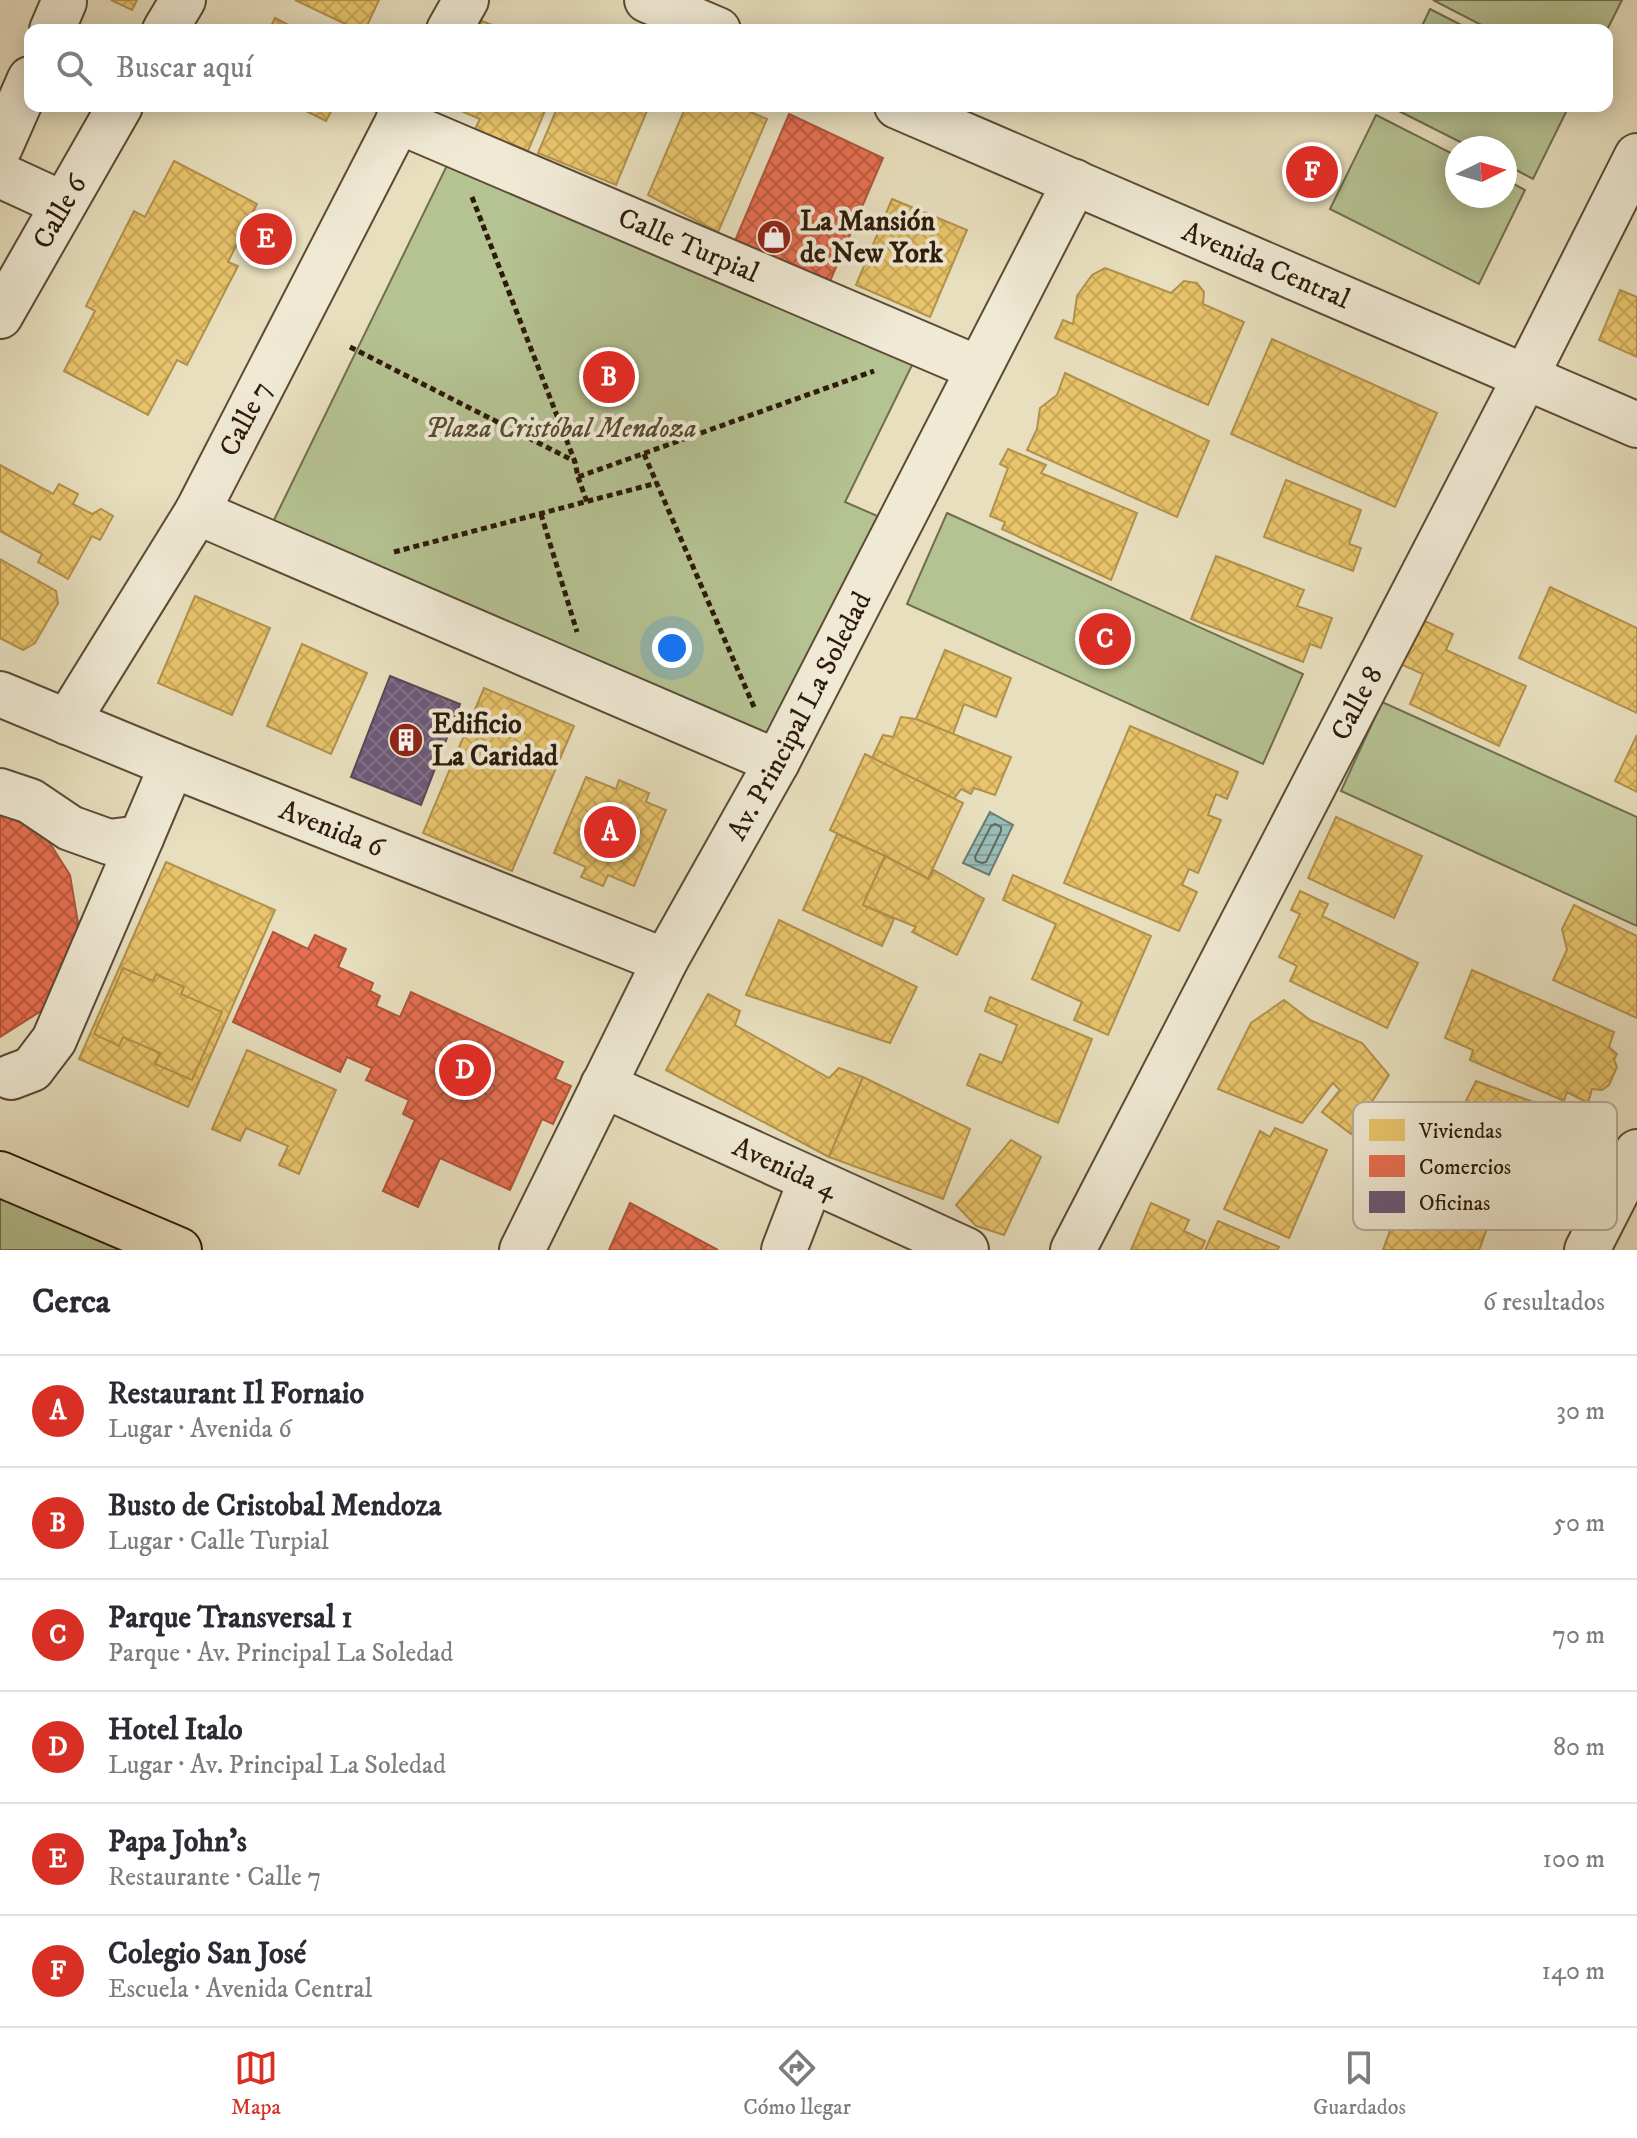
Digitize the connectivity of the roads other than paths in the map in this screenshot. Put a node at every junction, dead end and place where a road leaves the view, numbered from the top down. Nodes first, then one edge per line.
1 (183, 0) edge
2 (466, 0) edge
3 (647, 0) edge
4 (169, 24) edge
5 (452, 24) edge
6 (704, 24) edge
7 (24, 93) edge
8 (117, 112) edge
9 (911, 112) edge
10 (402, 114) edge
11 (0, 147) edge
12 (1637, 156) edge
13 (0, 175) edge
14 (1075, 182) junction
15 (63, 204) junction
16 (0, 316) edge
17 (977, 368) junction
18 (1525, 378) junction
19 (1637, 425) edge
20 (197, 512) junction
21 (0, 694) edge
22 (67, 722) junction
23 (777, 762) junction
24 (172, 765) junction
25 (0, 791) edge
26 (141, 838) junction
27 (665, 961) junction
28 (603, 1085) junction
29 (4, 1087) edge
30 (1637, 1152) edge
31 (0, 1174) edge
32 (811, 1180) junction
33 (1617, 1191) edge
34 (1597, 1230) edge
35 (179, 1250) edge
36 (522, 1250) edge
37 (784, 1250) edge
38 (966, 1250) edge
39 (1073, 1250) edge
40 (1587, 1250) edge

1 - 4 street
2 - 5 street
3 - 6 street
7 - 11 street
8 - 15 street, Calle 6
9 - 14 street, Avenida Central
10 - 17 street, Calle Turpial
10 - 20 street, Calle 7
12 - 18 street, Calle 8
13 - 15 street
14 - 17 street, Av. Principal La Soledad
14 - 18 street, Avenida Central
15 - 16 street, Calle 6
17 - 23 street, Av. Principal La Soledad
18 - 19 street, Avenida Central
18 - 39 street, Calle 8
20 - 22 street, Calle 7
20 - 23 street
21 - 22 street, Avenida 6
22 - 24 street, Avenida 6
23 - 27 street, Av. Principal La Soledad
24 - 26 street
24 - 27 street, Avenida 6
25 - 26 street
26 - 29 street
27 - 28 street, Av. Principal La Soledad
28 - 32 street, Avenida 4
28 - 36 street, Av. Principal La Soledad
30 - 33 street
31 - 35 main road
32 - 37 street
32 - 38 street, Avenida 4
34 - 40 street

